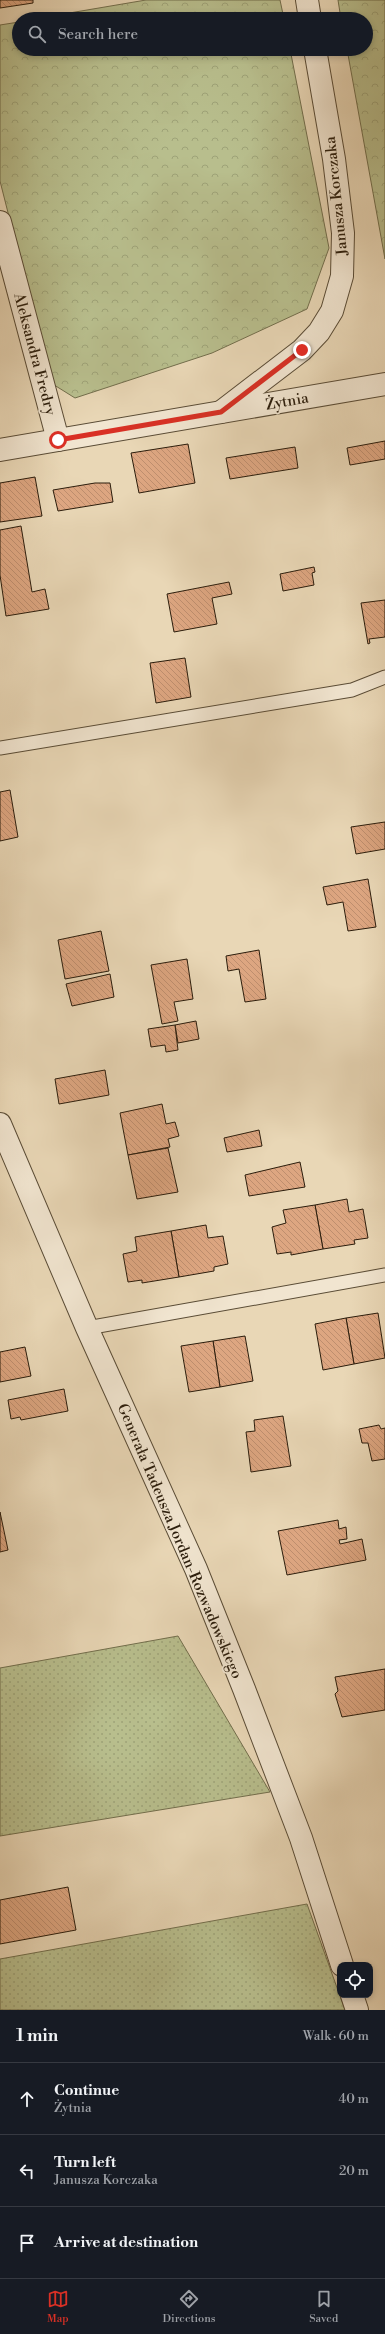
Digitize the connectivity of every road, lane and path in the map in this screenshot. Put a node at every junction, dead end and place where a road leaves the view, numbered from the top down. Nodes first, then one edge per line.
1 (307, 0) edge
2 (309, 12) edge
3 (317, 56) edge
4 (0, 222) edge
5 (385, 384) edge
6 (221, 412) junction
7 (58, 440) junction
8 (0, 450) edge
9 (385, 677) edge
10 (0, 748) edge
11 (0, 1124) edge
12 (385, 1275) edge
13 (87, 1328) junction
14 (341, 1962) edge
15 (353, 1998) edge
16 (357, 2010) edge

1 - 2 street
3 - 6 street, Janusza Korczaka
4 - 7 street, Aleksandra Fredry
5 - 6 street, Żytnia
6 - 7 street, Żytnia
7 - 8 street, Żytnia
9 - 10 lane
11 - 13 street, Generała Tadeusza Jordan-Rozwadowskiego
12 - 13 lane
13 - 14 street, Generała Tadeusza Jordan-Rozwadowskiego
15 - 16 street

